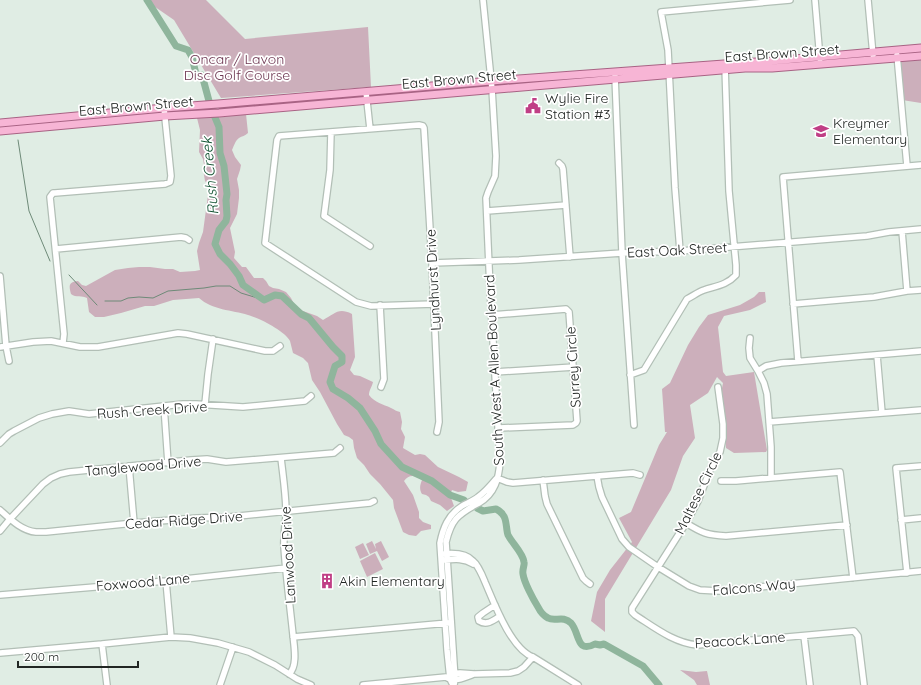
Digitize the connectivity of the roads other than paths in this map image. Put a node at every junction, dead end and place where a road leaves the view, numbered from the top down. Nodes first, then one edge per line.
1 (483, 0) edge
2 (790, 0) edge
3 (815, 0) edge
4 (868, 0) edge
5 (921, 48) edge
6 (897, 54) junction
7 (873, 56) junction
8 (921, 56) edge
9 (820, 61) junction
10 (725, 66) junction
11 (668, 71) junction
12 (615, 75) junction
13 (491, 81) junction
14 (492, 89) junction
15 (366, 92) junction
16 (367, 100) junction
17 (164, 108) junction
18 (104, 113) junction
19 (165, 116) junction
20 (105, 121) junction
21 (0, 123) edge
22 (370, 129) junction
23 (0, 131) edge
24 (331, 132) junction
25 (559, 163) dead end
26 (921, 165) edge
27 (907, 166) junction
28 (566, 205) junction
29 (487, 211) junction
30 (921, 229) edge
31 (902, 231) junction
32 (190, 240) dead end
33 (788, 243) junction
34 (370, 246) dead end
35 (734, 247) junction
36 (56, 249) junction
37 (680, 251) junction
38 (622, 253) junction
39 (570, 257) junction
40 (489, 262) junction
41 (432, 263) junction
42 (0, 276) edge
43 (921, 290) edge
44 (906, 292) junction
45 (434, 304) junction
46 (793, 304) junction
47 (380, 305) junction
48 (492, 315) junction
49 (750, 338) dead end
50 (213, 339) junction
51 (62, 344) junction
52 (3, 346) edge
53 (280, 346) dead end
54 (921, 351) edge
55 (877, 355) junction
56 (9, 361) dead end
57 (798, 362) junction
58 (574, 366) junction
59 (758, 370) junction
60 (495, 372) junction
61 (630, 375) junction
62 (381, 387) dead end
63 (718, 387) dead end
64 (311, 396) dead end
65 (205, 404) junction
66 (164, 406) junction
67 (921, 410) edge
68 (882, 413) junction
69 (769, 422) junction
70 (634, 425) dead end
71 (499, 428) junction
72 (437, 432) dead end
73 (0, 443) edge
74 (340, 448) dead end
75 (281, 458) junction
76 (168, 463) junction
77 (128, 466) junction
78 (921, 466) edge
79 (640, 475) dead end
80 (598, 476) junction
81 (497, 478) junction
82 (771, 478) junction
83 (543, 480) junction
84 (721, 481) dead end
85 (374, 501) dead end
86 (0, 510) edge
87 (286, 511) junction
88 (921, 518) edge
89 (10, 519) junction
90 (902, 520) junction
91 (134, 523) junction
92 (686, 523) junction
93 (847, 525) junction
94 (0, 531) edge
95 (444, 557) junction
96 (658, 567) junction
97 (286, 568) junction
98 (921, 571) edge
99 (907, 573) junction
100 (853, 578) junction
101 (166, 581) junction
102 (590, 584) dead end
103 (0, 595) edge
104 (495, 605) junction
105 (632, 612) joint
106 (500, 616) junction
107 (451, 622) junction
108 (445, 623) junction
109 (804, 636) junction
110 (171, 637) junction
111 (293, 637) junction
112 (102, 644) junction
113 (233, 647) junction
114 (0, 653) edge
115 (533, 657) junction
116 (289, 674) junction
117 (452, 679) edge
118 (107, 685) edge
119 (220, 685) edge
120 (310, 685) edge
121 (362, 685) edge
122 (578, 685) edge
123 (810, 685) edge
124 (864, 685) edge

1 - 13 street, South West A Allen Boulevard
2 - 11 street
3 - 9 street
4 - 7 street
5 - 6 main road, East Brown Street
6 - 7 main road, East Brown Street
6 - 8 main road, East Brown Street
6 - 27 street
7 - 9 main road, East Brown Street
9 - 10 main road, East Brown Street
10 - 11 main road, East Brown Street
10 - 35 street
11 - 12 main road, East Brown Street
11 - 37 street
12 - 13 main road, East Brown Street
12 - 14 main road, East Brown Street
12 - 38 street
13 - 14 street, South West A Allen Boulevard
13 - 15 main road, East Brown Street
14 - 16 main road, East Brown Street
14 - 29 street, South West A Allen Boulevard
15 - 16 street
15 - 17 main road, East Brown Street
16 - 19 main road, East Brown Street
16 - 22 street
17 - 18 main road, East Brown Street
17 - 19 street
18 - 20 main road
18 - 21 main road, East Brown Street
19 - 20 main road, East Brown Street
19 - 36 street
20 - 23 main road, East Brown Street
22 - 24 street
22 - 41 street, Lyndhurst Drive
24 - 34 street
24 - 47 street
25 - 28 street
26 - 27 street
27 - 33 street
28 - 29 street
28 - 39 street
29 - 40 street, South West A Allen Boulevard
30 - 31 street, East Oak Street
31 - 33 street, East Oak Street
31 - 44 street
32 - 36 street
33 - 35 street, East Oak Street
33 - 46 street
35 - 37 street, East Oak Street
35 - 61 street
36 - 51 street
37 - 38 street, East Oak Street
38 - 39 street, East Oak Street
38 - 61 street
39 - 40 street, East Oak Street
40 - 41 street, East Oak Street
40 - 48 street, South West A Allen Boulevard
41 - 45 street, Lyndhurst Drive
42 - 52 street
43 - 44 street
44 - 46 street
45 - 47 street
45 - 72 street, Lyndhurst Drive
46 - 57 street
47 - 62 street
48 - 58 street, Surrey Circle
48 - 60 street, South West A Allen Boulevard
49 - 59 street
50 - 51 street
50 - 53 street
50 - 65 street
51 - 52 street
52 - 56 street
54 - 55 street
55 - 57 street
55 - 68 street
57 - 59 street
58 - 60 street
58 - 71 street, Surrey Circle
59 - 69 street
60 - 71 street, South West A Allen Boulevard
61 - 70 street
63 - 92 street, Maltese Circle
64 - 65 street, Rush Creek Drive
65 - 66 street, Rush Creek Drive
66 - 73 street, Rush Creek Drive
66 - 76 street
67 - 68 street
68 - 69 street
69 - 82 street
71 - 81 street, South West A Allen Boulevard
74 - 75 street, Tanglewood Drive
75 - 76 street, Tanglewood Drive
75 - 87 street, Lanwood Drive
76 - 77 street, Tanglewood Drive
77 - 89 street, Tanglewood Drive
77 - 91 street
78 - 90 street
79 - 80 street
80 - 83 street
80 - 96 street, Falcons Way
81 - 83 street
81 - 95 street, South West A Allen Boulevard
82 - 84 street
82 - 93 street
83 - 102 street
85 - 87 street, Cedar Ridge Drive
86 - 89 street, Cedar Ridge Drive
87 - 91 street, Cedar Ridge Drive
87 - 97 street, Lanwood Drive
88 - 90 street
89 - 91 street, Cedar Ridge Drive
89 - 94 street, Tanglewood Drive
90 - 99 street
92 - 93 street
92 - 96 street, Maltese Circle
93 - 100 street
95 - 104 street
95 - 107 street, South West A Allen Boulevard
95 - 108 street
96 - 100 street, Falcons Way
96 - 105 street, Maltese Circle
97 - 101 street, Foxwood Lane
97 - 111 street, Lanwood Drive
98 - 99 street, Falcons Way
99 - 100 street, Falcons Way
101 - 103 street, Foxwood Lane
101 - 110 street
104 - 106 street
104 - 106 street
105 - 109 street, Peacock Lane
106 - 115 street
107 - 108 street
107 - 117 street, South West A Allen Boulevard
108 - 111 street
108 - 117 street
109 - 123 street
109 - 124 street, Peacock Lane
110 - 112 street
110 - 113 street
111 - 116 street, Lanwood Drive
112 - 114 street
112 - 118 street
113 - 116 street
113 - 119 street
115 - 117 street
115 - 122 street
116 - 120 street
117 - 121 street

